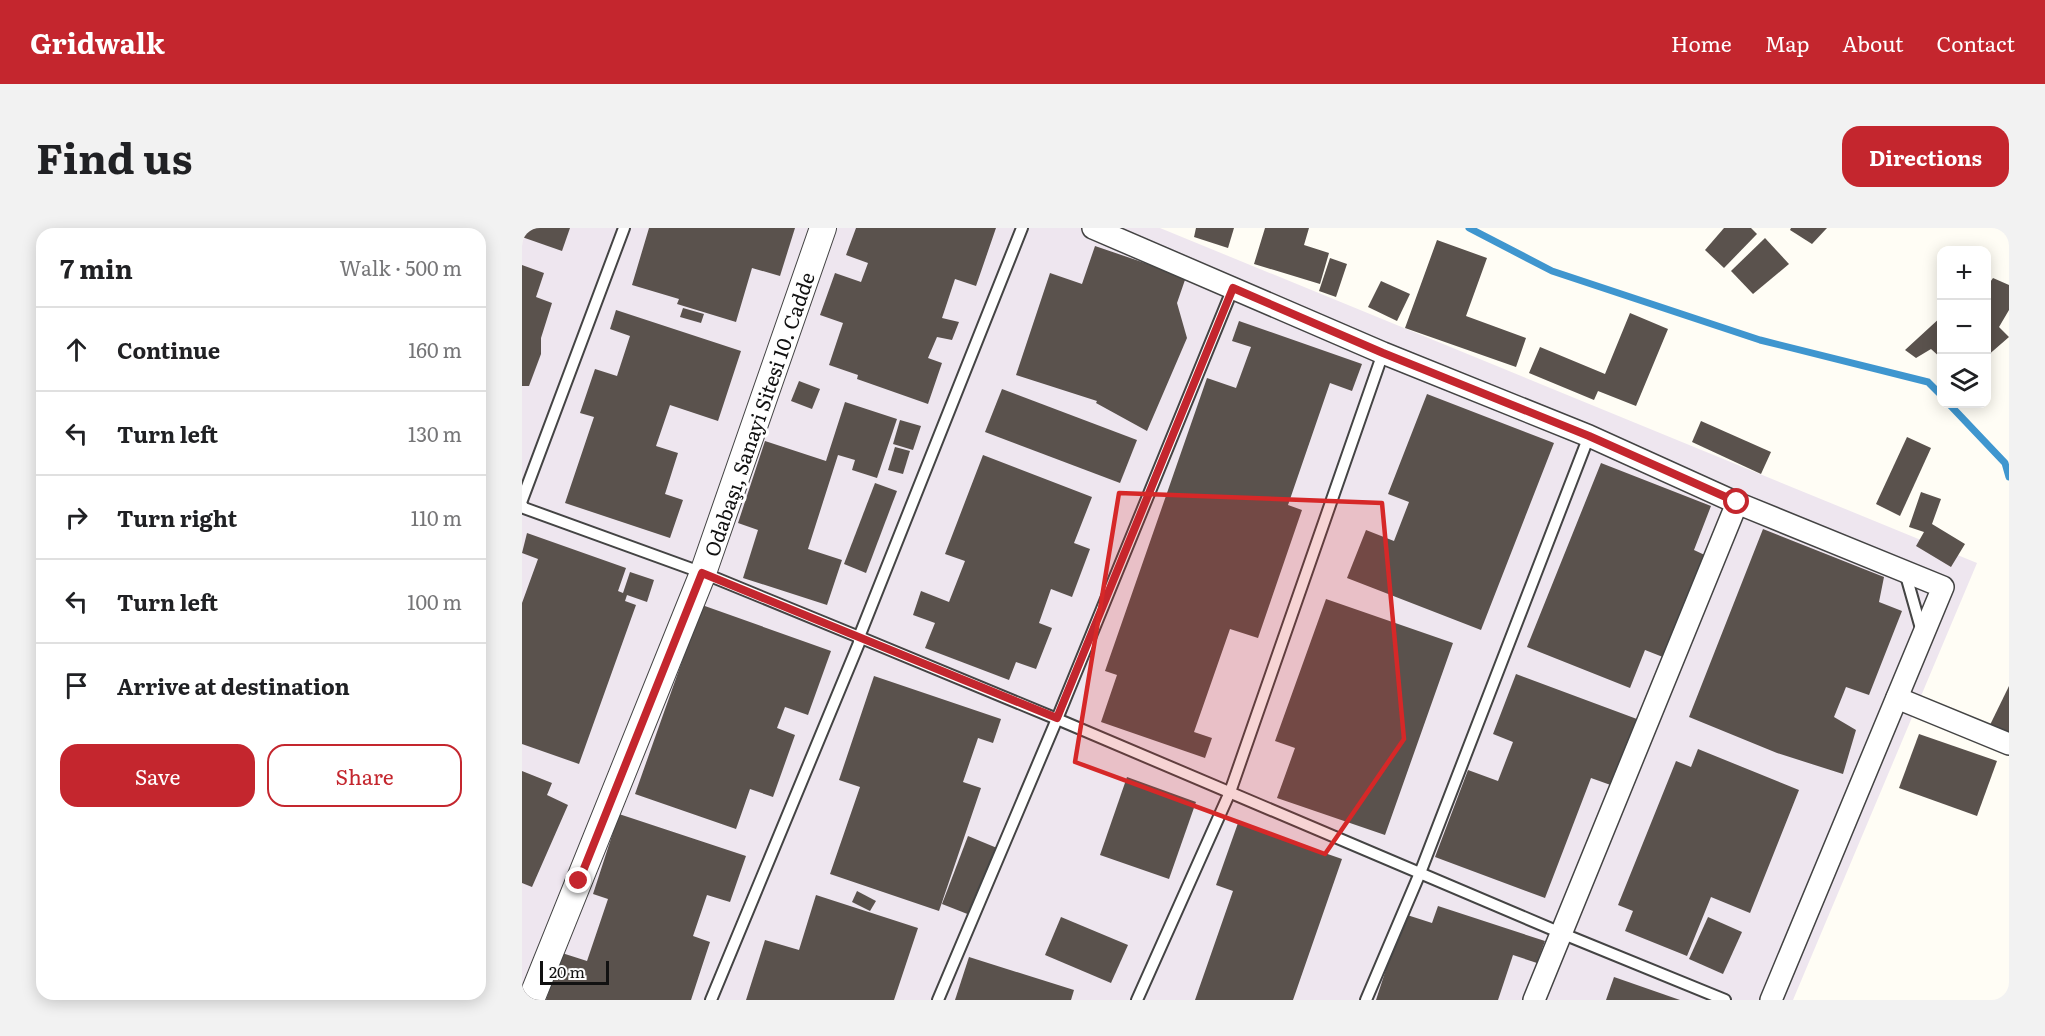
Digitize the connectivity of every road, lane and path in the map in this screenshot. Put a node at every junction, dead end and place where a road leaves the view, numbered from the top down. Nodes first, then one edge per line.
1 (624, 228) edge
2 (823, 228) edge
3 (1022, 228) edge
4 (1093, 228) edge
5 (1233, 288) junction
6 (1383, 353) junction
7 (1589, 436) junction
8 (522, 500) edge
9 (1737, 502) junction
10 (522, 505) edge
11 (1905, 572) junction
12 (702, 573) junction
13 (1923, 635) junction
14 (859, 637) junction
15 (1897, 698) junction
16 (1057, 718) junction
17 (2009, 744) edge
18 (1230, 792) junction
19 (1420, 873) junction
20 (1561, 933) junction
21 (531, 1000) edge
22 (711, 1000) edge
23 (938, 1000) edge
24 (1137, 1000) edge
25 (1366, 1000) edge
26 (1534, 1000) edge
27 (1725, 1000) edge
28 (1771, 1000) edge

1 - 8 lane
2 - 12 street, Odabaşı, Sanayi Sitesi 10. Cadde
3 - 14 lane
4 - 5 street
5 - 6 street
5 - 16 lane
6 - 7 street
6 - 18 lane
7 - 9 street
7 - 19 lane
9 - 11 street
9 - 20 street
10 - 12 lane
11 - 13 lane
11 - 13 street
12 - 14 lane
12 - 21 street, Odabaşı, Sanayi Sitesi 10. Cadde
13 - 15 street
14 - 16 lane
14 - 22 lane
15 - 17 street
15 - 28 street
16 - 18 lane
16 - 23 lane
18 - 19 lane
18 - 24 lane
19 - 20 lane
19 - 25 lane
20 - 26 street
20 - 27 lane

